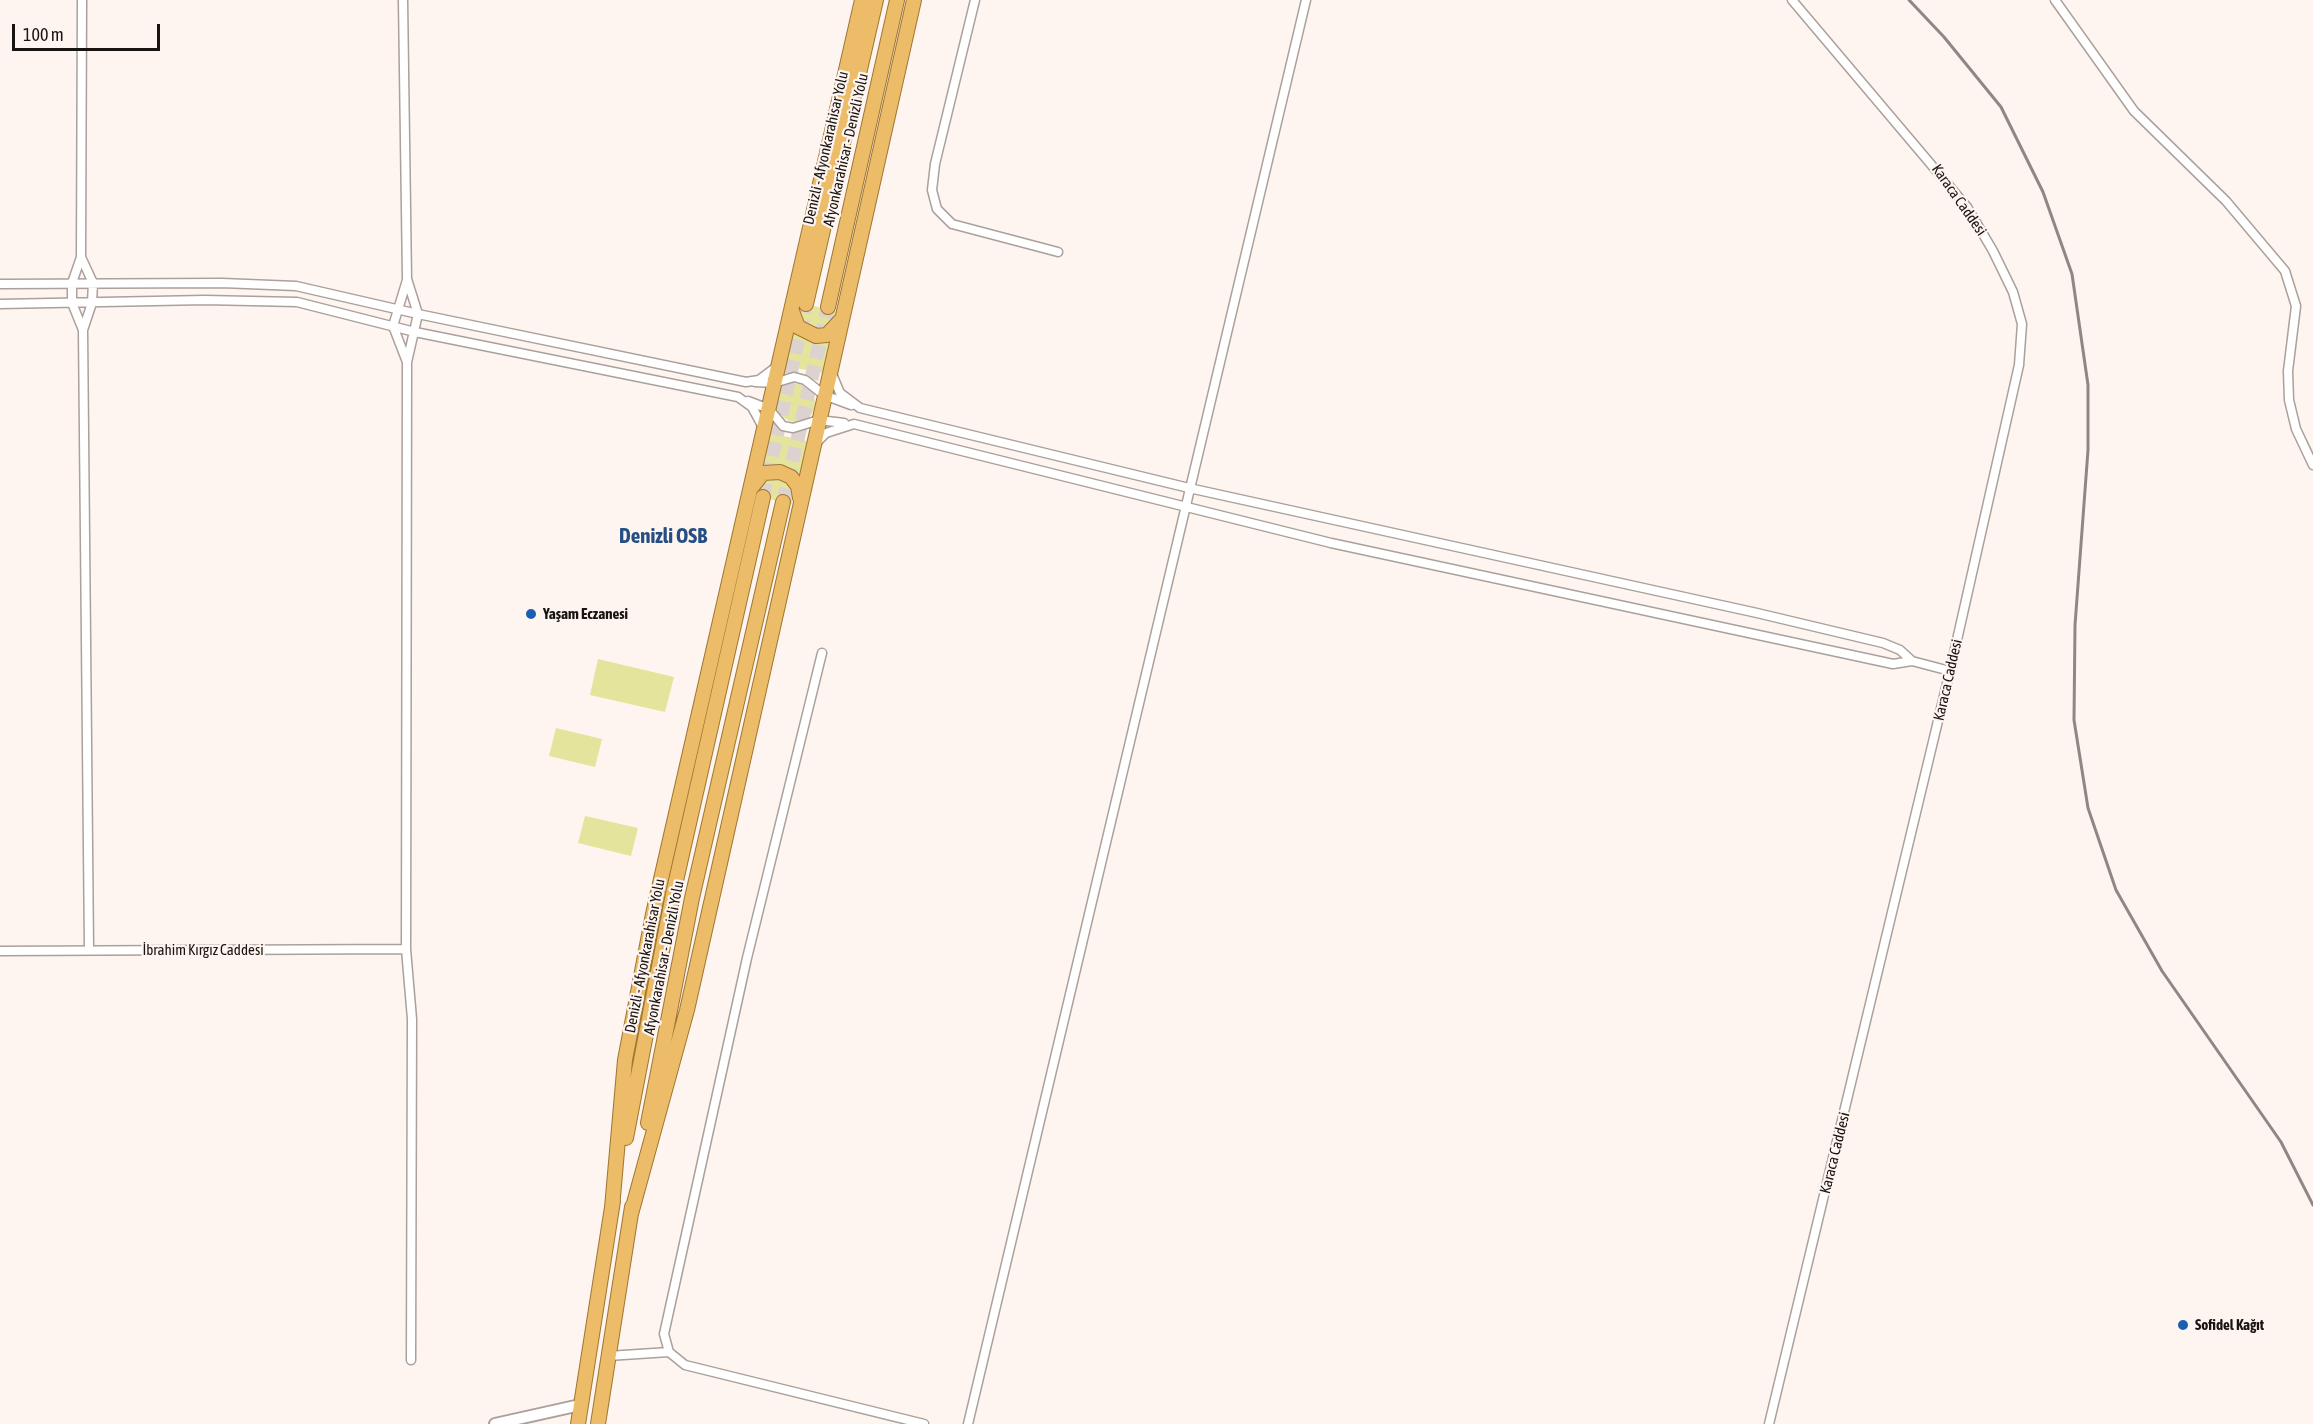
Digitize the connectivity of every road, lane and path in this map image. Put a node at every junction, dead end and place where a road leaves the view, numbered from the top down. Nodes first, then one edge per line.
1 (82, 0) edge
2 (403, 0) edge
3 (862, 0) edge
4 (876, 0) edge
5 (897, 0) edge
6 (914, 0) edge
7 (975, 0) edge
8 (1306, 0) edge
9 (1791, 0) edge
10 (2055, 0) edge
11 (1058, 252) dead end
12 (81, 257) junction
13 (407, 279) junction
14 (72, 283) junction
15 (93, 283) junction
16 (0, 284) edge
17 (72, 303) junction
18 (92, 303) junction
19 (0, 304) edge
20 (807, 304) tunnel mouth
21 (828, 307) tunnel mouth
22 (396, 309) junction
23 (792, 309) junction
24 (418, 314) junction
25 (842, 318) junction
26 (393, 326) junction
27 (83, 330) junction
28 (415, 332) junction
29 (407, 362) junction
30 (779, 365) junction
31 (830, 368) junction
32 (746, 382) junction
33 (774, 383) junction
34 (824, 395) junction
35 (738, 397) junction
36 (860, 408) junction
37 (769, 409) junction
38 (819, 420) junction
39 (854, 424) junction
40 (764, 429) junction
41 (813, 446) junction
42 (2313, 465) edge
43 (1190, 488) junction
44 (749, 491) junction
45 (763, 497) tunnel mouth
46 (801, 500) junction
47 (783, 502) tunnel mouth
48 (1184, 508) junction
49 (822, 653) dead end
50 (1912, 661) junction
51 (1950, 672) junction
52 (406, 949) junction
53 (89, 950) junction
54 (0, 951) edge
55 (612, 1208) junction
56 (631, 1214) junction
57 (669, 1352) junction
58 (608, 1356) junction
59 (411, 1360) dead end
60 (580, 1404) junction
61 (495, 1424) edge
62 (578, 1424) edge
63 (598, 1424) edge
64 (924, 1424) edge
65 (968, 1424) edge
66 (1769, 1424) edge

1 - 12 street
2 - 13 street
3 - 23 highway
4 - 20 highway, Denizli - Afyonkarahisar Yolu
5 - 21 highway, Afyonkarahisar - Denizli Yolu
6 - 25 highway
7 - 11 street
8 - 43 street
9 - 51 street, Karaca Caddesi
10 - 42 street
12 - 14 street
12 - 15 street
13 - 22 street
13 - 24 street
14 - 15 street
14 - 16 street
14 - 17 street
15 - 18 street
15 - 22 street
17 - 18 street
17 - 19 street
17 - 27 street
18 - 26 street
18 - 27 street
22 - 24 street
22 - 26 street
23 - 25 highway
23 - 30 highway
24 - 28 street
24 - 32 street
25 - 31 highway
26 - 28 street
26 - 29 street
27 - 53 street
28 - 29 street
28 - 35 street
29 - 52 street
30 - 32 street
30 - 33 highway
31 - 34 highway
31 - 36 street
32 - 33 street
33 - 34 street
33 - 37 highway
34 - 36 street
34 - 38 highway
35 - 37 street
35 - 40 street
36 - 43 street
37 - 38 street
37 - 40 highway
38 - 39 street
38 - 41 highway
39 - 41 street
39 - 48 street
40 - 44 highway
41 - 46 highway
43 - 48 street
43 - 50 street
44 - 46 highway
44 - 55 highway
45 - 55 highway, Denizli - Afyonkarahisar Yolu
46 - 56 highway
47 - 56 highway, Afyonkarahisar - Denizli Yolu
48 - 50 street
48 - 65 street
49 - 57 street
50 - 51 street
51 - 66 street, Karaca Caddesi
52 - 53 street, İbrahim Kırgız Caddesi
52 - 59 street
53 - 54 street, İbrahim Kırgız Caddesi
55 - 60 highway, Denizli - Afyonkarahisar Yolu
56 - 58 highway, Afyonkarahisar - Denizli Yolu
57 - 58 street
57 - 64 street
58 - 63 highway, Afyonkarahisar - Denizli Yolu
60 - 61 street
60 - 62 highway, Denizli - Afyonkarahisar Yolu

